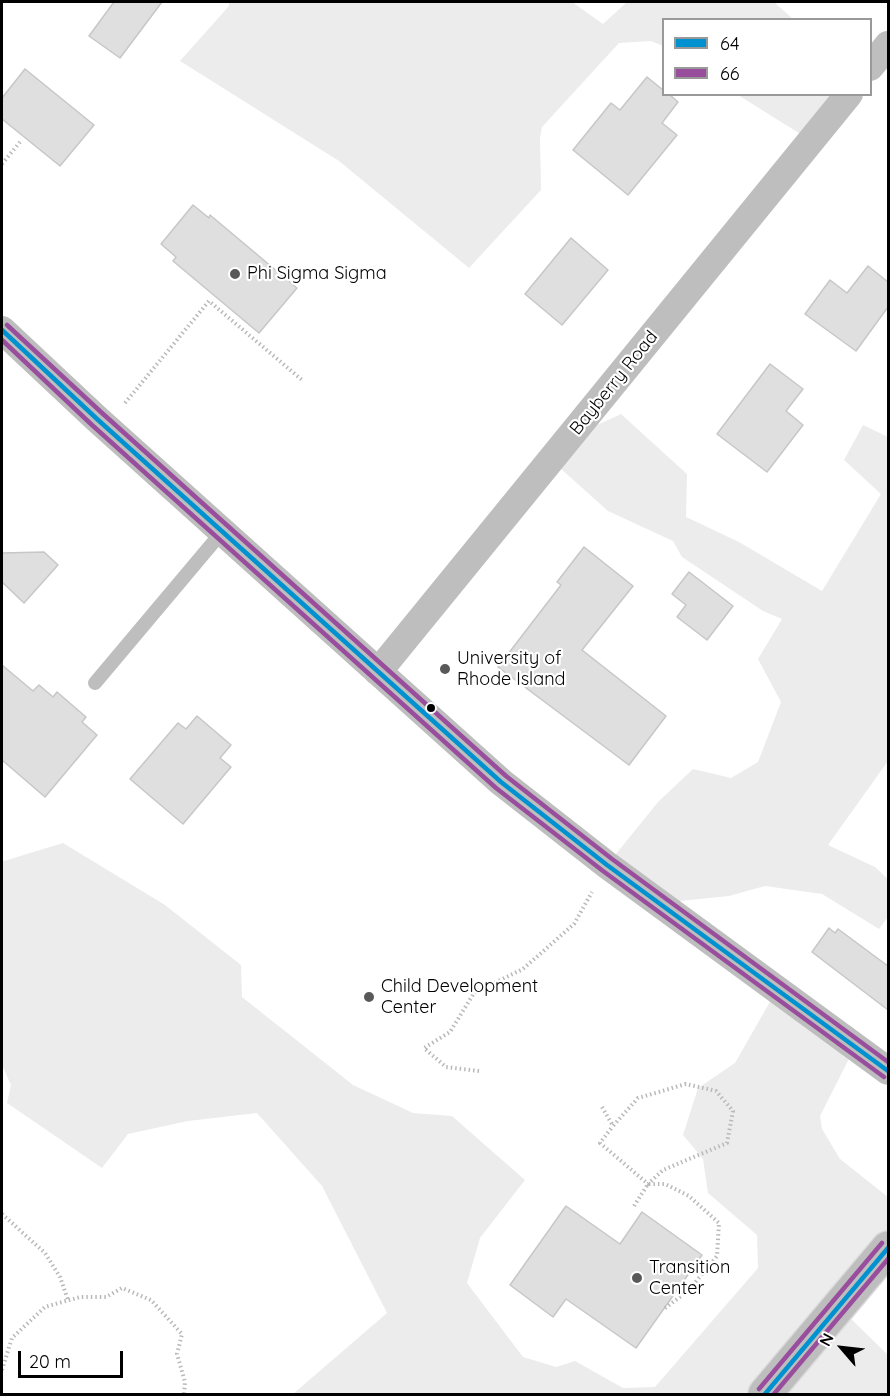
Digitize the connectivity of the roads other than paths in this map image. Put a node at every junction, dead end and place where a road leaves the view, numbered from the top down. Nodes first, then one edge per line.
1 (888, 45) edge
2 (872, 65) edge
3 (847, 96) edge
4 (2, 330) edge
5 (222, 532) junction
6 (378, 672) junction
7 (95, 683) dead end
8 (888, 1071) edge
9 (888, 1248) edge
10 (765, 1395) edge

1 - 2 street
3 - 6 street, Bayberry Road
4 - 5 street
5 - 6 street
5 - 7 lane
6 - 8 street
9 - 10 main road

